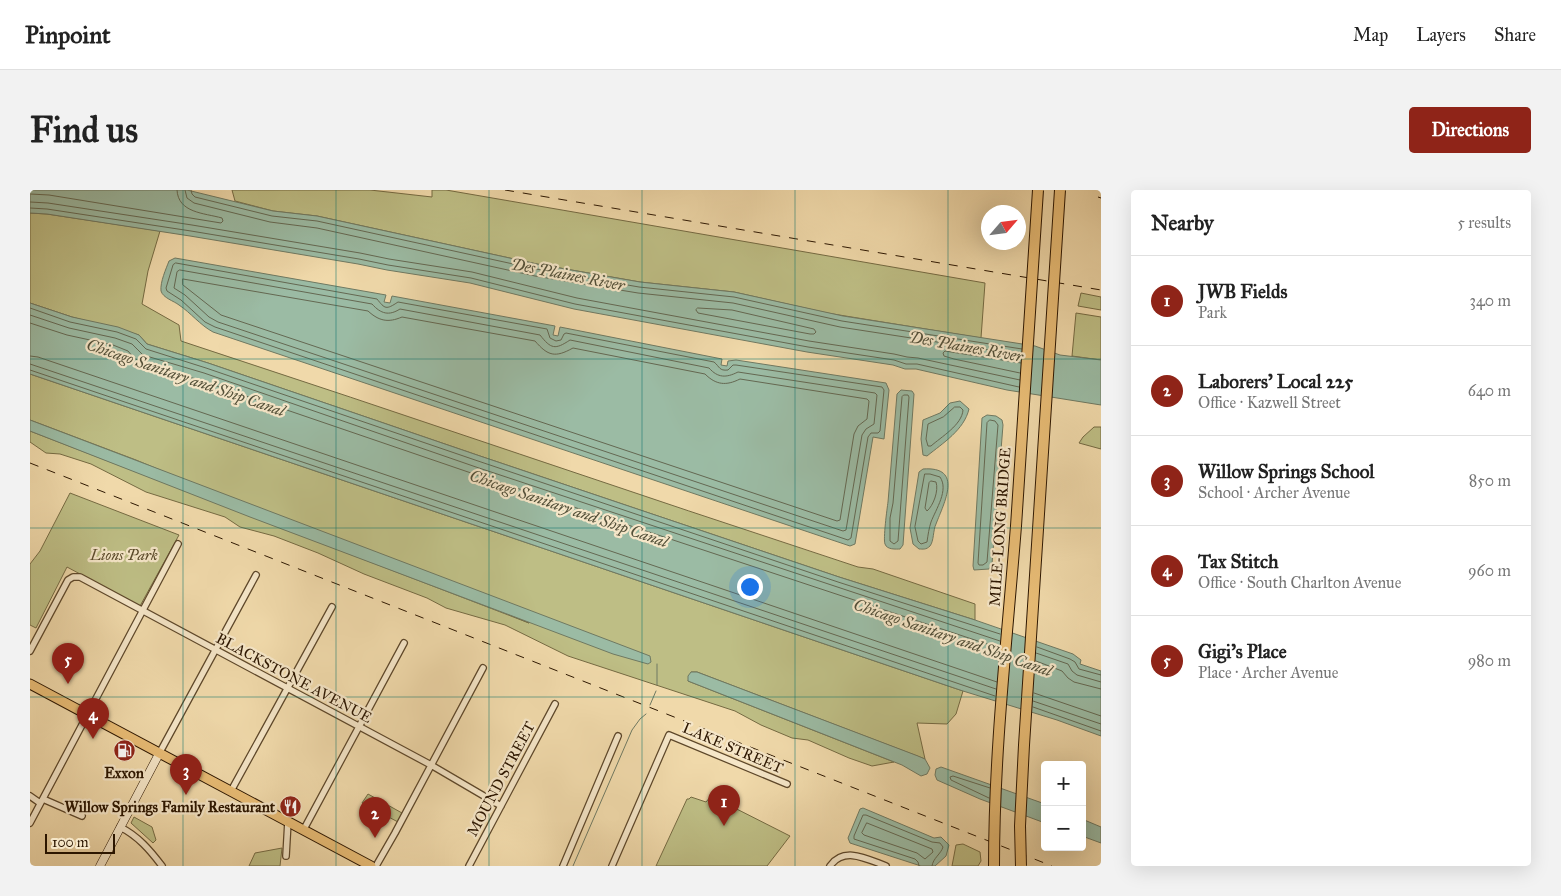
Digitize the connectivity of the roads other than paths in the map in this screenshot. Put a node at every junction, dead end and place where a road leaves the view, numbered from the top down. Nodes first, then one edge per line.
1 (1038, 190) edge
2 (1060, 190) edge
3 (178, 544) dead end
4 (256, 575) dead end
5 (332, 607) dead end
6 (143, 611) junction
7 (404, 643) dead end
8 (215, 650) junction
9 (30, 651) edge
10 (483, 668) dead end
11 (30, 684) edge
12 (288, 688) junction
13 (555, 704) dead end
14 (88, 714) junction
15 (359, 727) junction
16 (618, 736) dead end
17 (160, 752) junction
18 (431, 765) junction
19 (787, 784) dead end
20 (231, 791) junction
21 (30, 796) edge
22 (42, 801) junction
23 (501, 806) junction
24 (82, 816) dead end
25 (288, 821) junction
26 (30, 822) edge
27 (120, 827) junction
28 (304, 829) junction
29 (286, 856) dead end
30 (831, 864) edge
31 (100, 866) edge
32 (162, 866) edge
33 (371, 866) edge
34 (376, 866) edge
35 (469, 866) edge
36 (563, 866) edge
37 (612, 866) edge
38 (886, 866) edge
39 (994, 866) edge
40 (1020, 866) edge

1 - 39 highway, MILE-LONG BRIDGE, bridge
2 - 40 highway, bridge
3 - 6 street
4 - 8 street
5 - 12 street
6 - 8 street, BLACKSTONE AVENUE
6 - 9 street, BLACKSTONE AVENUE
6 - 14 street
7 - 15 street
8 - 12 street, BLACKSTONE AVENUE
8 - 17 street
10 - 18 street
11 - 14 main road
12 - 15 street, BLACKSTONE AVENUE
12 - 20 street
13 - 23 street, MOUND STREET
14 - 17 main road
14 - 22 street
15 - 18 street, BLACKSTONE AVENUE
15 - 28 street
16 - 36 street
17 - 20 main road
17 - 27 street
18 - 23 street, BLACKSTONE AVENUE
18 - 34 street
19 - 37 street, LAKE STREET
20 - 25 main road
21 - 22 street
22 - 24 street
22 - 26 street
23 - 35 street, MOUND STREET
25 - 28 main road
25 - 29 street
27 - 31 street
27 - 32 street
28 - 33 main road
30 - 38 street

